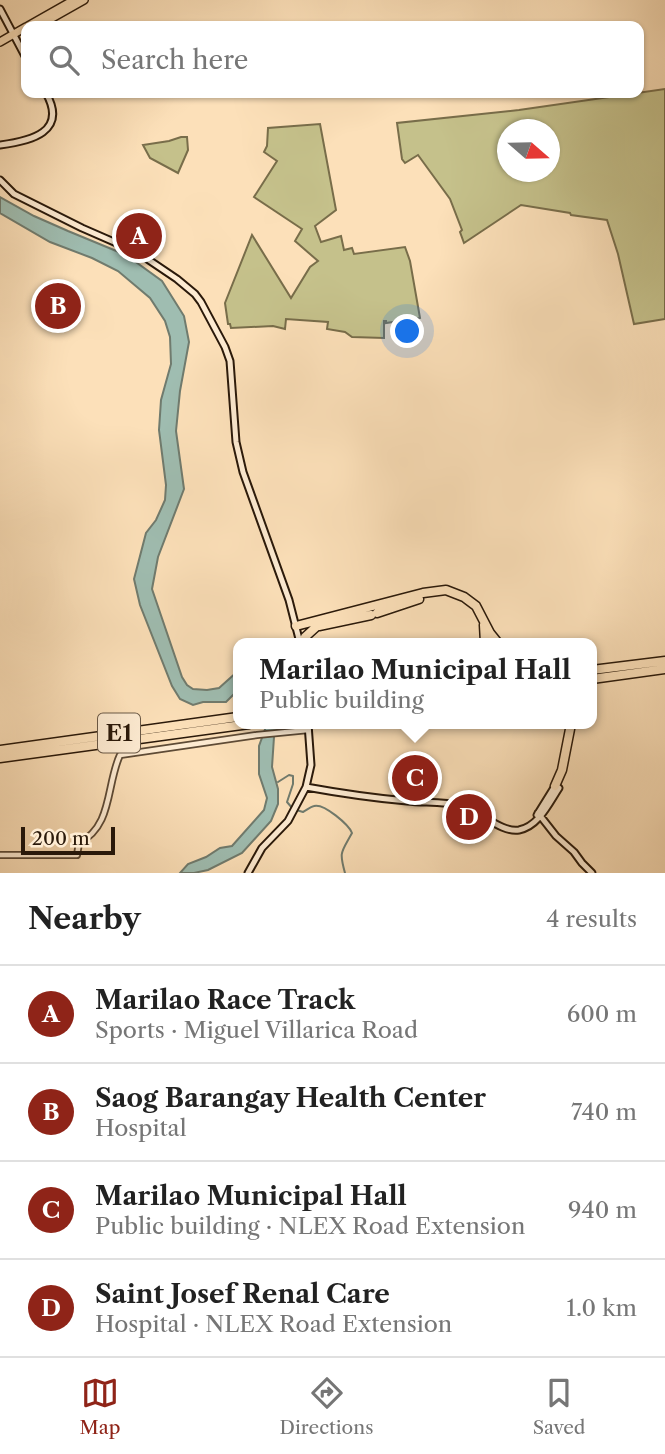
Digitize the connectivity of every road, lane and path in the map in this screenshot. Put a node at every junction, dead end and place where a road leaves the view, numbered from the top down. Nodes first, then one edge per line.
1 (74, 0) edge
2 (84, 0) edge
3 (0, 9) edge
4 (37, 21) edge
5 (47, 21) edge
6 (21, 32) edge
7 (21, 34) edge
8 (15, 36) junction
9 (0, 45) edge
10 (21, 48) edge
11 (49, 98) edge
12 (0, 145) edge
13 (0, 180) edge
14 (316, 626) junction
15 (297, 629) junction
16 (300, 638) edge
17 (304, 638) edge
18 (485, 638) edge
19 (494, 638) edge
20 (665, 661) edge
21 (597, 669) edge
22 (665, 669) edge
23 (622, 675) junction
24 (597, 678) edge
25 (597, 683) edge
26 (233, 718) edge
27 (233, 726) edge
28 (298, 729) edge
29 (308, 729) edge
30 (573, 730) edge
31 (0, 750) edge
32 (0, 758) edge
33 (310, 770) junction
34 (306, 787) junction
35 (557, 787) junction
36 (322, 790) junction
37 (301, 797) junction
38 (538, 817) junction
39 (0, 855) edge
40 (248, 873) edge
41 (592, 873) edge

1 - 4 highway
2 - 5 highway
3 - 8 main road
6 - 8 highway
7 - 8 highway
8 - 9 highway
8 - 10 main road
11 - 12 main road
13 - 15 main road
14 - 15 highway
14 - 17 highway
14 - 18 highway
15 - 16 main road
15 - 19 highway
20 - 21 highway
22 - 23 highway
23 - 24 highway
23 - 25 highway
26 - 31 highway, E1
27 - 32 highway, E1
28 - 39 street
29 - 33 main road
30 - 35 highway
30 - 35 highway
33 - 34 main road
33 - 36 main road
34 - 36 main road
34 - 37 main road
35 - 38 main road
36 - 37 main road
36 - 38 main road
37 - 40 main road
38 - 41 main road

